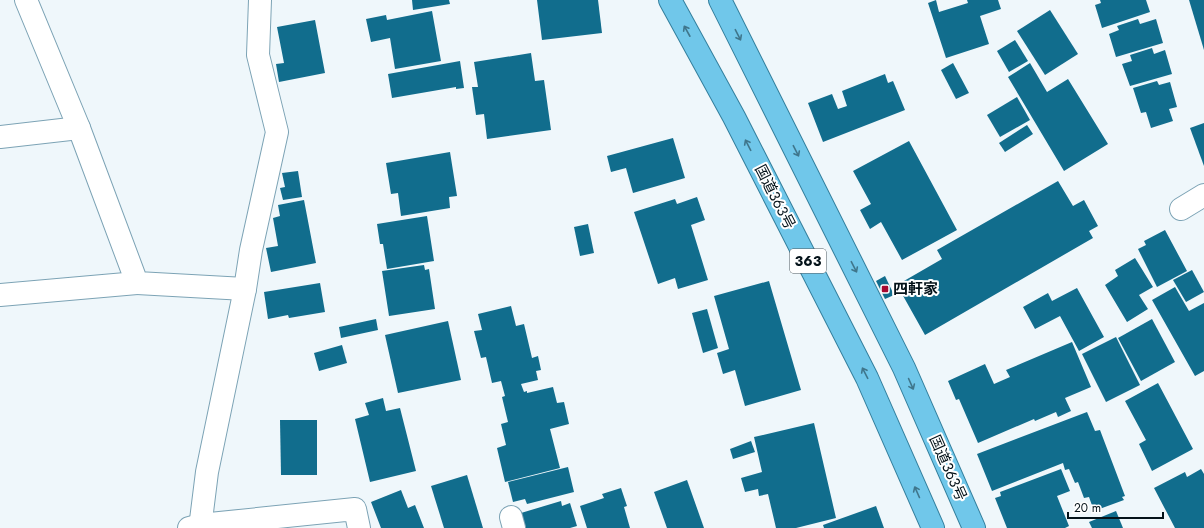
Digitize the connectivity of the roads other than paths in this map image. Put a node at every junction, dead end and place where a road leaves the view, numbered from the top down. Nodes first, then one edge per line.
1 (26, 0) edge
2 (260, 0) edge
3 (670, 0) edge
4 (720, 0) edge
5 (79, 128) junction
6 (0, 137) edge
7 (1204, 195) edge
8 (1181, 209) dead end
9 (137, 283) junction
10 (245, 289) junction
11 (0, 295) edge
12 (196, 527) edge
13 (359, 528) edge
14 (933, 528) edge
15 (974, 528) edge

1 - 5 street
2 - 10 street
14 -> 3 highway, 国道363号 / 363
4 -> 15 highway, 国道363号 / 363
5 - 6 street
5 - 9 street
7 - 8 street
9 - 10 street
9 - 11 street
10 - 12 street
12 - 13 street

